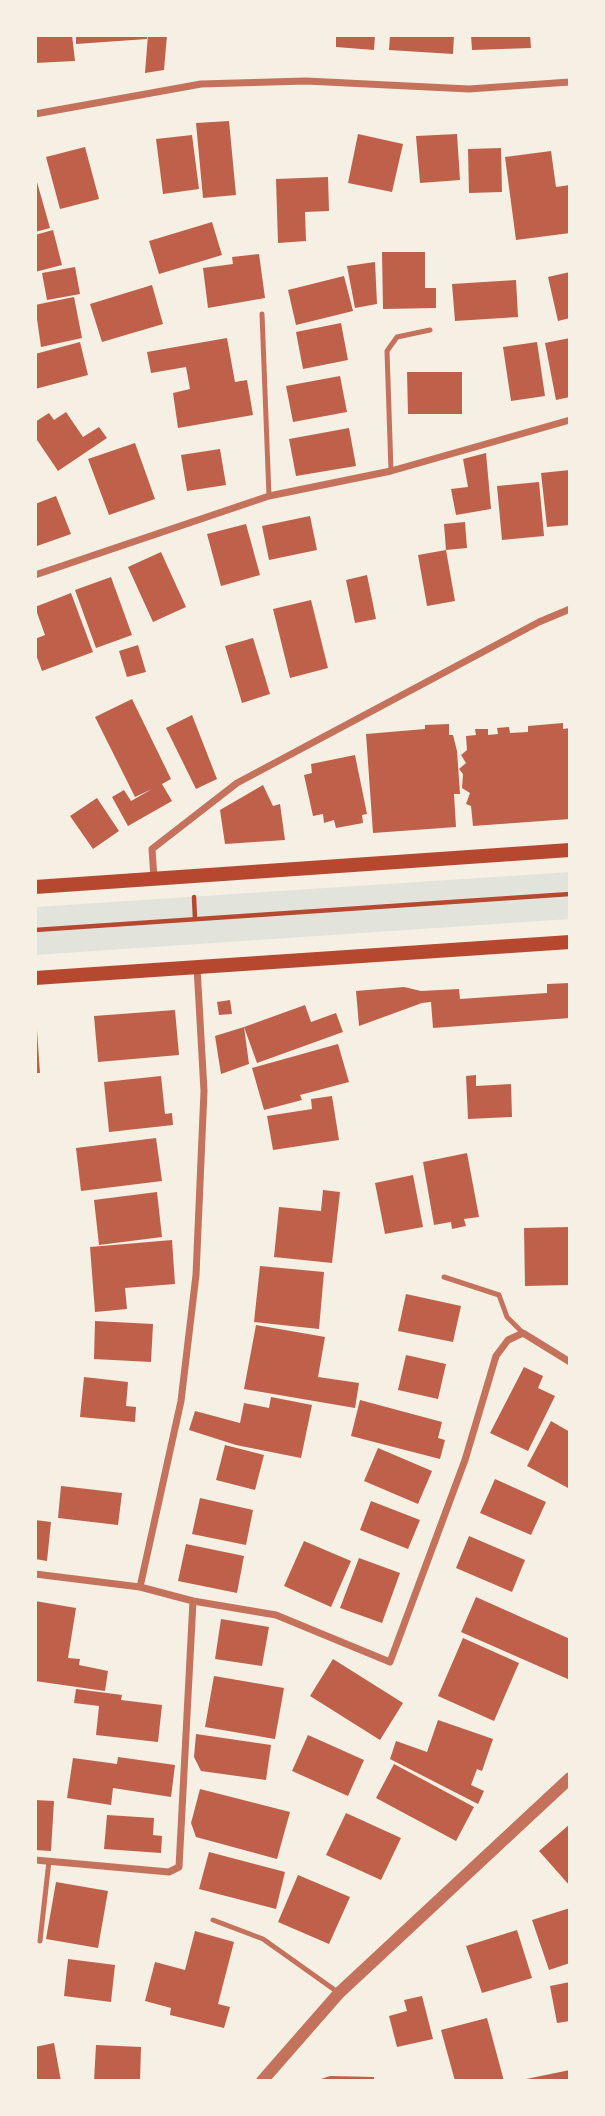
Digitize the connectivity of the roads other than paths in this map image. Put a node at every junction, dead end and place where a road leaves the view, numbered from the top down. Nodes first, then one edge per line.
1 (570, 82) edge
2 (35, 114) edge
3 (262, 314) dead end
4 (430, 330) dead end
5 (570, 420) edge
6 (391, 471) junction
7 (269, 496) junction
8 (35, 575) edge
9 (570, 609) edge
10 (570, 850) edge
11 (154, 878) junction
12 (35, 887) edge
13 (570, 942) edge
14 (197, 967) junction
15 (35, 978) edge
16 (444, 1277) dead end
17 (523, 1333) junction
18 (570, 1362) edge
19 (35, 1574) edge
20 (140, 1587) junction
21 (193, 1601) junction
22 (570, 1778) edge
23 (35, 1860) edge
24 (49, 1861) junction
25 (213, 1920) dead end
26 (40, 1941) dead end
27 (339, 1993) junction
28 (262, 2081) edge

1 - 2 street
3 - 7 lane
4 - 6 lane
5 - 6 street
6 - 7 street
7 - 8 street
9 - 11 street
10 - 11 main road
11 - 12 main road
13 - 14 main road
14 - 15 main road
14 - 20 street
16 - 17 lane
17 - 18 street
17 - 21 street
19 - 20 street
20 - 21 street
21 - 24 street
22 - 27 street
23 - 24 street
24 - 26 lane
25 - 27 lane
27 - 28 street

